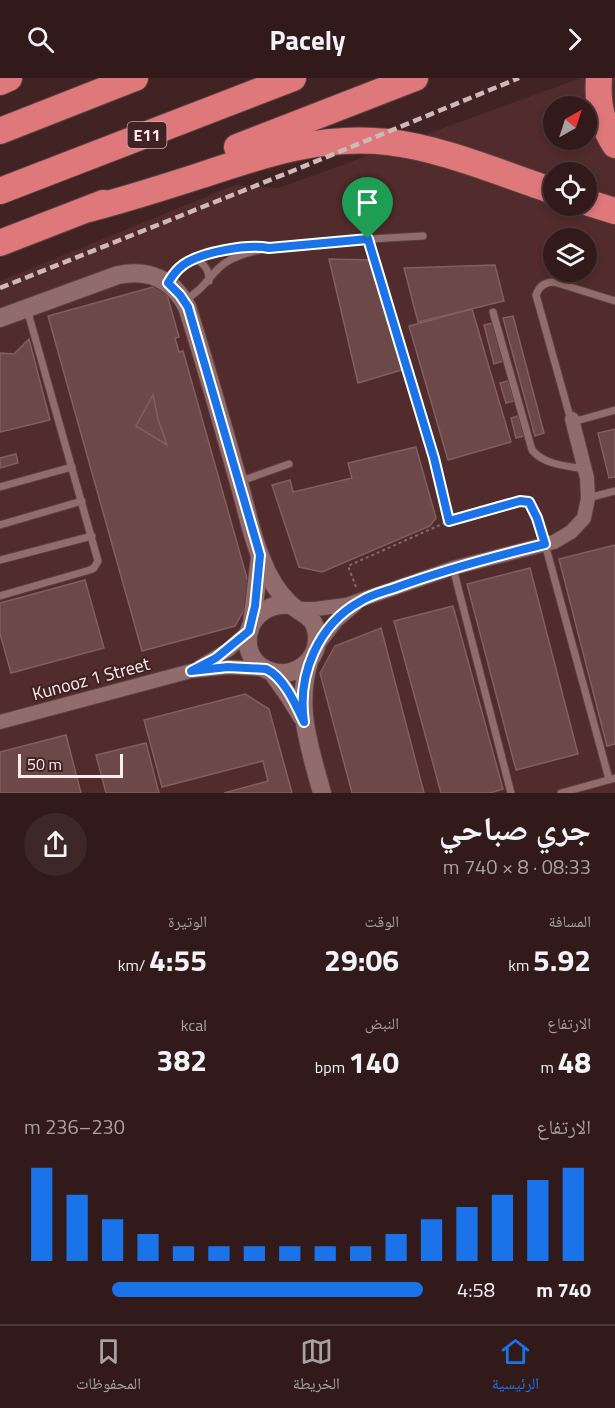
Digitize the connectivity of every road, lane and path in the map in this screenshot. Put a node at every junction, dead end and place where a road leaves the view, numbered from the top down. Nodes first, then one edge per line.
1 (9, 78) edge
2 (135, 78) edge
3 (293, 78) edge
4 (415, 78) edge
5 (599, 78) edge
6 (0, 82) edge
7 (0, 131) edge
8 (615, 145) edge
9 (543, 188) edge
10 (0, 191) edge
11 (597, 205) edge
12 (89, 208) junction
13 (615, 211) edge
14 (423, 236) dead end
15 (368, 239) junction
16 (0, 243) edge
17 (269, 248) junction
18 (194, 259) junction
19 (209, 281) junction
20 (168, 283) junction
21 (184, 300) junction
22 (615, 301) edge
23 (27, 309) junction
24 (493, 312) dead end
25 (0, 318) edge
26 (615, 410) edge
27 (572, 419) junction
28 (434, 458) joint
29 (289, 464) dead end
30 (72, 467) junction
31 (585, 469) junction
32 (238, 481) junction
33 (0, 487) edge
34 (615, 491) edge
35 (588, 498) junction
36 (82, 501) junction
37 (449, 521) junction
38 (0, 525) edge
39 (92, 536) junction
40 (545, 544) junction
41 (260, 555) junction
42 (0, 560) edge
43 (453, 568) junction
44 (0, 596) edge
45 (361, 600) junction
46 (295, 607) junction
47 (250, 627) junction
48 (312, 655) junction
49 (191, 671) junction
50 (269, 671) junction
51 (0, 722) edge
52 (304, 722) junction
53 (612, 778) edge
54 (322, 793) edge
55 (511, 793) edge
56 (561, 793) edge

1 - 6 highway
2 - 7 highway
3 - 10 highway, E11
4 - 12 highway
5 - 8 highway
9 - 12 highway
11 - 13 highway
12 - 16 highway
14 - 15 lane
15 - 17 lane
15 - 28 lane
17 - 18 lane
17 - 19 lane
18 - 19 lane
18 - 20 lane
19 - 21 lane
20 - 21 street
20 - 23 street
21 - 32 street
22 - 27 lane
23 - 25 street
23 - 30 lane
24 - 31 lane
26 - 27 lane
27 - 31 street
28 - 37 path
29 - 32 lane
30 - 33 lane
30 - 36 lane
31 - 35 street
32 - 41 street
34 - 35 lane
35 - 40 street
36 - 38 lane
36 - 39 lane
37 - 40 path
37 - 45 path
39 - 42 lane
39 - 44 lane
40 - 43 street
40 - 53 lane
41 - 46 street
41 - 47 street
43 - 45 street
43 - 55 lane
45 - 46 street
45 - 48 street
46 - 47 street
46 - 48 street
47 - 49 street, Kunooz 1 Street
47 - 50 street
48 - 50 street
48 - 52 street
49 - 50 street, Kunooz 1 Street
49 - 51 street, Kunooz 1 Street
50 - 52 street
52 - 54 street
53 - 56 lane

